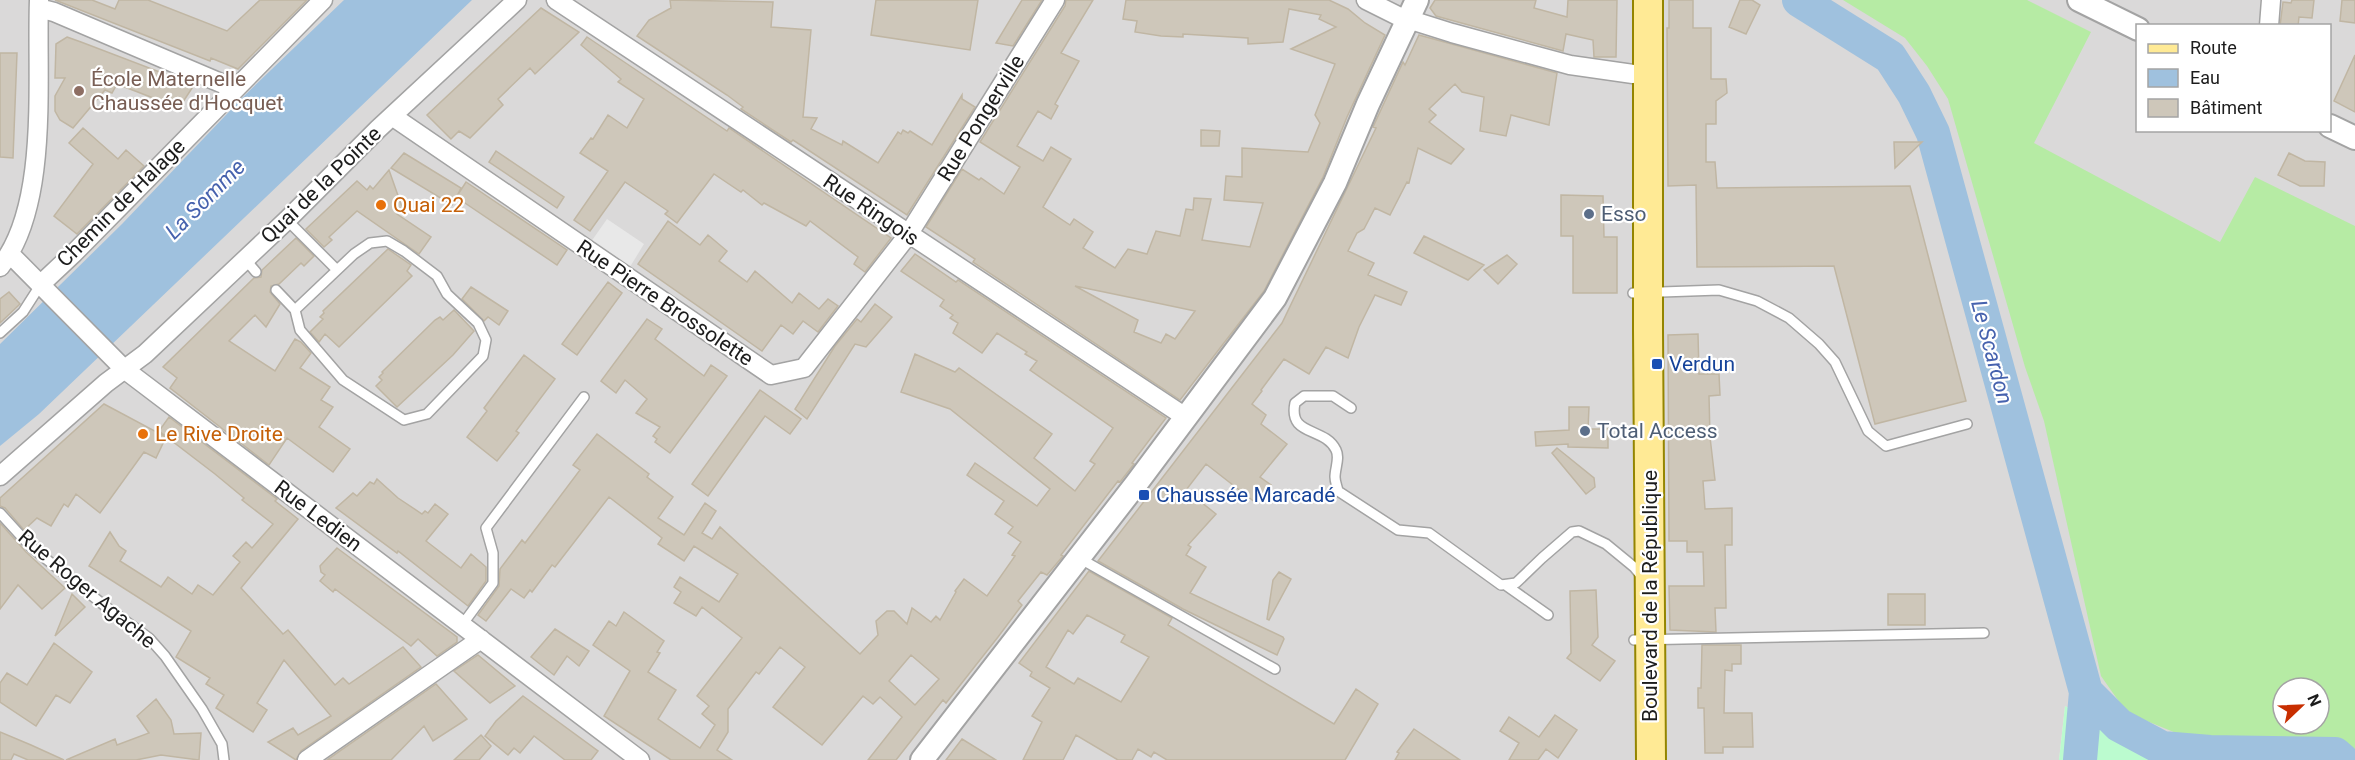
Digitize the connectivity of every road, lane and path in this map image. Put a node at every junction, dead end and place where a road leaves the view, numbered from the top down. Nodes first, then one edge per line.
1 (323, 0) edge
2 (516, 0) edge
3 (556, 0) edge
4 (1055, 0) edge
5 (1366, 0) edge
6 (1633, 0) edge
7 (1648, 0) edge
8 (2079, 0) edge
9 (2271, 0) edge
10 (39, 4) edge
11 (1412, 9) edge
12 (2269, 24) edge
13 (2136, 28) edge
14 (1633, 74) junction
15 (236, 89) junction
16 (392, 116) junction
17 (2331, 126) edge
18 (2355, 138) edge
19 (287, 220) junction
20 (908, 235) junction
21 (5, 261) edge
22 (337, 270) junction
23 (45, 288) junction
24 (276, 290) dead end
25 (1640, 292) junction
26 (295, 310) junction
27 (0, 333) edge
28 (124, 369) junction
29 (584, 397) dead end
30 (1351, 408) dead end
31 (1187, 418) junction
32 (1967, 424) dead end
33 (0, 476) edge
34 (0, 513) edge
35 (1079, 558) junction
36 (1642, 577) junction
37 (1507, 586) junction
38 (1548, 615) dead end
39 (462, 625) junction
40 (1984, 633) dead end
41 (481, 639) junction
42 (1642, 640) junction
43 (1275, 669) dead end
44 (224, 760) edge
45 (307, 760) edge
46 (640, 760) edge
47 (922, 760) edge
48 (1635, 760) edge
49 (1651, 760) edge

1 - 15 street, Chemin de Halage
2 - 16 street, Quai de la Pointe
3 - 20 street, Rue Ringois
4 - 20 street, Rue Pongerville
5 - 11 street
6 - 14 main road, Boulevard de la République
7 - 25 main road, Boulevard de la République
8 - 13 street
9 - 12 street
10 - 15 street
10 - 21 street
11 - 14 street
11 - 31 street
14 - 25 main road, Boulevard de la République
15 - 23 street, Chemin de Halage
16 - 19 street, Quai de la Pointe
16 - 20 street, Rue Pierre Brossolette
17 - 18 street
19 - 22 lane
19 - 28 street, Quai de la Pointe
20 - 31 street, Rue Ringois
21 - 23 street, Rue Ledien
22 - 26 lane
22 - 26 lane
23 - 27 lane, Chemin de Halage
23 - 28 street, Rue Ledien
24 - 26 lane
25 - 32 lane
25 - 36 main road, Boulevard de la République
28 - 33 street, Quai de la Pointe
28 - 39 street, Rue Ledien
29 - 39 lane
30 - 37 lane
31 - 35 street
34 - 44 lane, Rue Roger Agache
35 - 43 lane
35 - 47 street
36 - 37 lane
36 - 42 main road, Boulevard de la République
37 - 38 lane
39 - 41 street, Rue Ledien
40 - 42 lane
41 - 45 street
41 - 46 street, Rue Ledien
42 - 48 main road, Boulevard de la République
42 - 49 main road, Boulevard de la République

